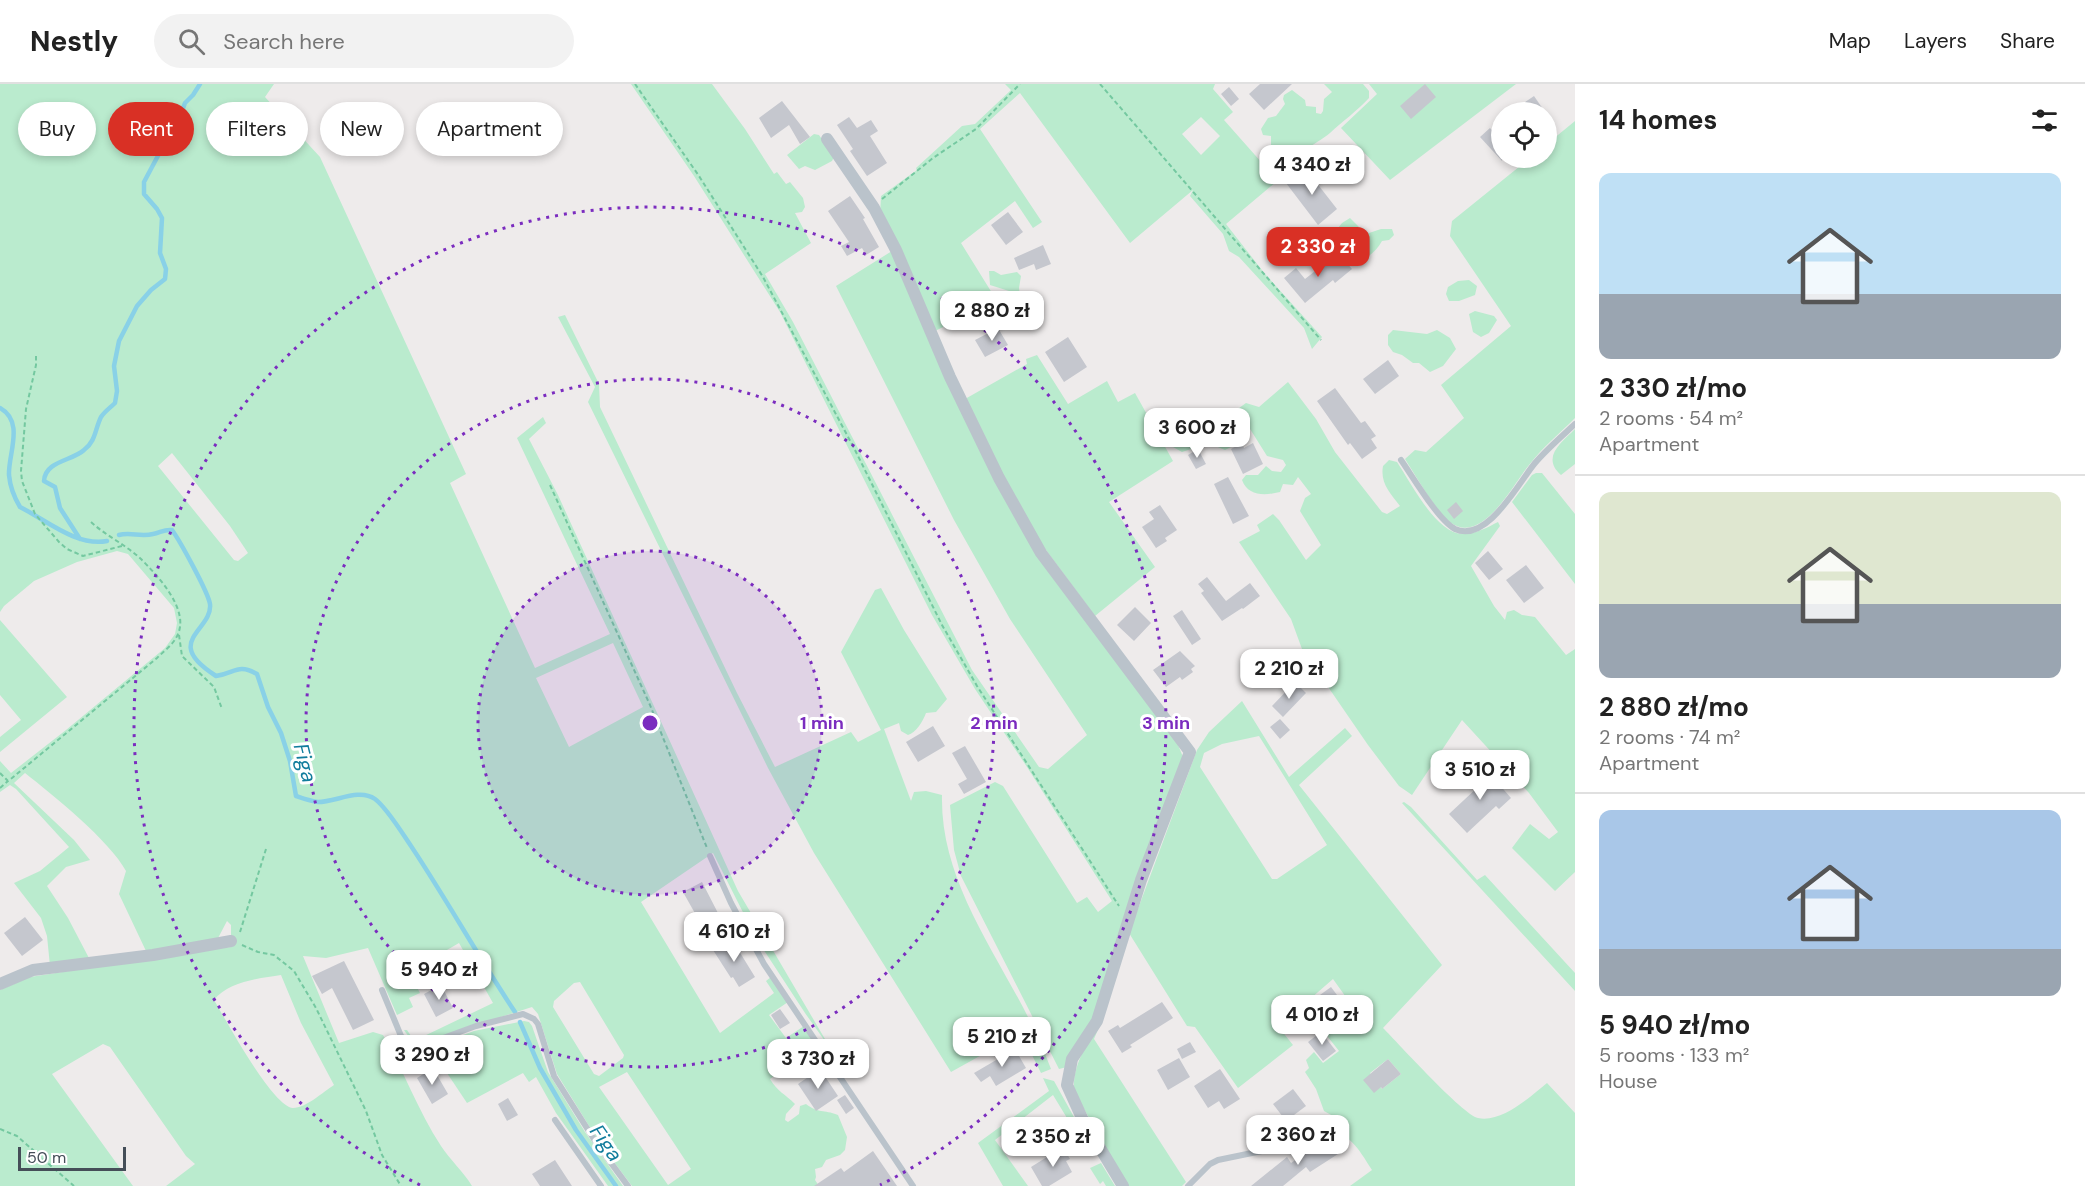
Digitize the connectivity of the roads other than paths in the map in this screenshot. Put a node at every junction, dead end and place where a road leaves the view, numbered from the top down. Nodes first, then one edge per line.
1 (827, 139) dead end
2 (1575, 424) edge
3 (1401, 460) dead end
4 (710, 856) road end
5 (231, 941) road end
6 (0, 984) edge
7 (382, 990) dead end
8 (555, 1120) dead end
9 (1281, 1147) dead end
10 (600, 1186) edge
11 (628, 1186) edge
12 (913, 1186) edge
13 (1123, 1186) edge
14 (1188, 1186) edge

1 - 13 street
2 - 3 lane
4 - 12 lane
5 - 6 street
7 - 11 lane
8 - 10 lane
9 - 14 lane

